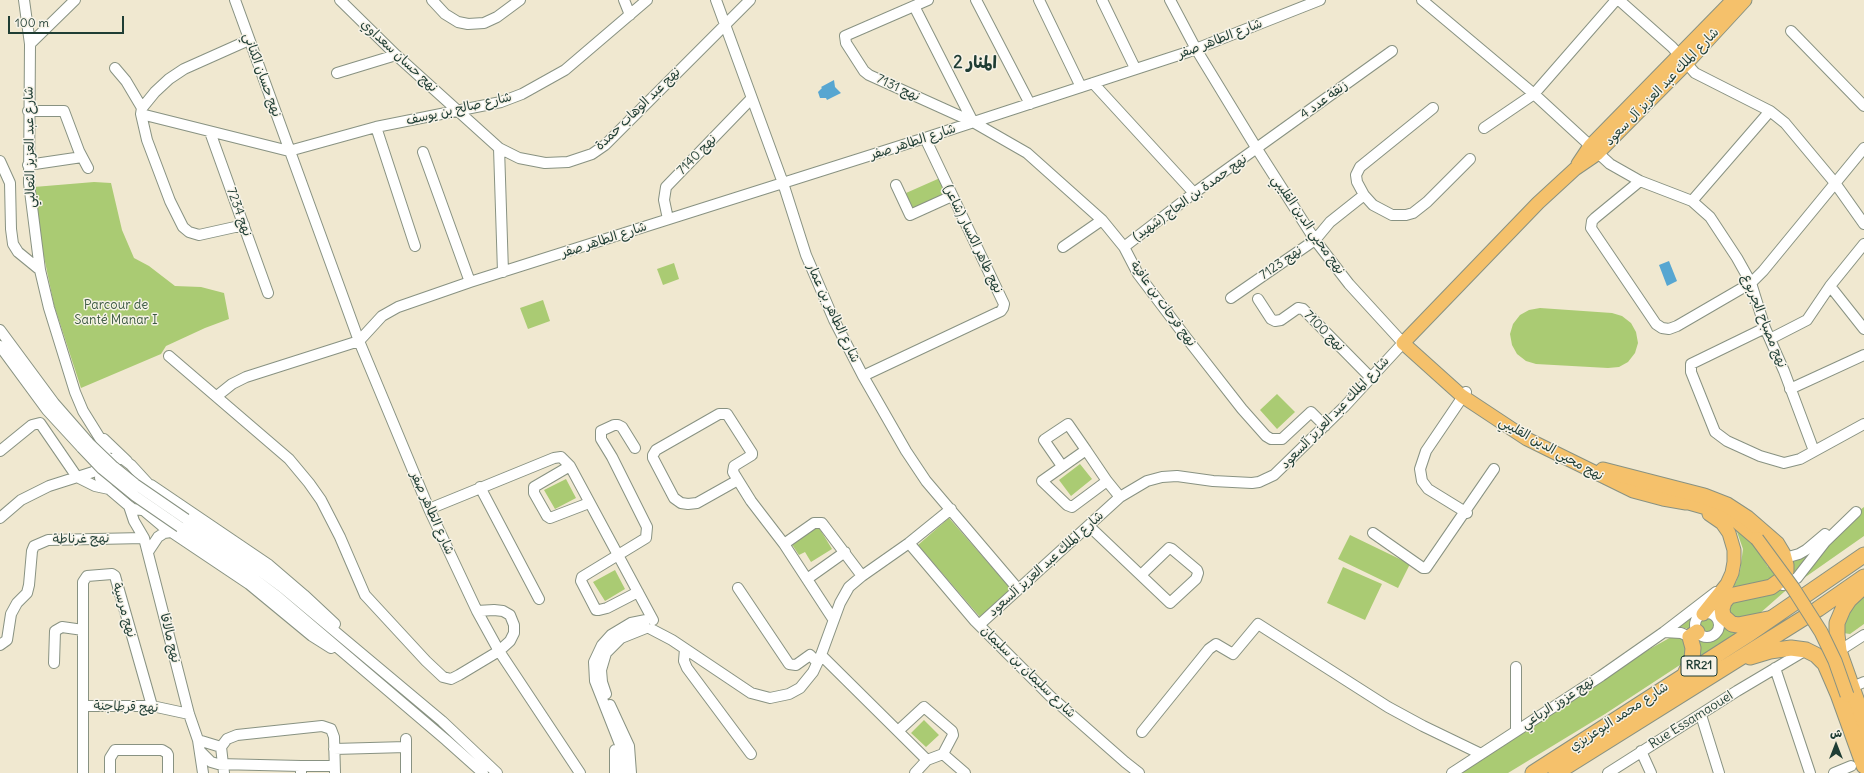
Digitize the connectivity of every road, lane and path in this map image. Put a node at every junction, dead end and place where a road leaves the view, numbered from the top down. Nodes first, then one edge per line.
1 (24, 0) edge
2 (75, 0) edge
3 (235, 0) edge
4 (340, 0) edge
5 (432, 0) edge
6 (520, 0) edge
7 (624, 0) edge
8 (647, 0) edge
9 (716, 0) edge
10 (750, 0) edge
11 (928, 0) edge
12 (976, 0) edge
13 (1039, 0) edge
14 (1102, 0) edge
15 (1170, 0) edge
16 (1320, 0) edge
17 (1422, 0) edge
18 (1616, 0) edge
19 (1619, 0) edge
20 (1733, 0) edge
21 (1745, 0) edge
22 (914, 6) junction
23 (630, 15) junction
24 (724, 24) junction
25 (1791, 31) dead end
26 (249, 40) junction
27 (30, 44) junction
28 (1196, 49) junction
29 (1392, 51) dead end
30 (396, 55) junction
31 (1682, 59) junction
32 (115, 68) dead end
33 (1135, 68) junction
34 (337, 73) dead end
35 (1093, 83) junction
36 (1081, 87) junction
37 (1534, 94) junction
38 (751, 99) junction
39 (1862, 99) edge
40 (1030, 104) junction
41 (1433, 108) dead end
42 (458, 110) junction
43 (28, 111) junction
44 (141, 111) junction
45 (1770, 111) junction
46 (973, 122) junction
47 (376, 127) junction
48 (1484, 128) dead end
49 (210, 132) junction
50 (925, 138) junction
51 (499, 148) junction
52 (1864, 148) edge
53 (1257, 150) junction
54 (1594, 150) junction
55 (289, 151) junction
56 (423, 152) dead end
57 (82, 157) junction
58 (1470, 159) dead end
59 (0, 161) edge
60 (28, 165) junction
61 (88, 168) dead end
62 (1575, 169) joint
63 (1640, 181) junction
64 (783, 183) junction
65 (1835, 183) junction
66 (896, 185) dead end
67 (1194, 193) junction
68 (1364, 195) junction
69 (952, 196) junction
70 (1692, 201) junction
71 (668, 219) junction
72 (1102, 220) junction
73 (1864, 224) edge
74 (244, 225) junction
75 (1315, 240) junction
76 (1864, 244) edge
77 (415, 246) dead end
78 (1063, 247) dead end
79 (1124, 247) junction
80 (40, 270) junction
81 (503, 272) junction
82 (470, 282) junction
83 (1751, 283) junction
84 (1830, 286) junction
85 (268, 293) dead end
86 (1231, 298) dead end
87 (1258, 299) dead end
88 (1764, 328) junction
89 (1864, 329) edge
90 (0, 330) edge
91 (1770, 339) junction
92 (359, 341) junction
93 (1403, 343) junction
94 (0, 346) edge
95 (1864, 355) edge
96 (169, 356) dead end
97 (863, 376) junction
98 (1371, 378) junction
99 (1790, 389) junction
100 (1464, 394) junction
101 (217, 396) junction
102 (1864, 424) edge
103 (1325, 426) junction
104 (94, 428) junction
105 (85, 446) junction
106 (635, 448) dead end
107 (1086, 450) junction
108 (1814, 450) junction
109 (0, 451) edge
110 (104, 465) junction
111 (131, 465) junction
112 (570, 466) junction
113 (1062, 466) junction
114 (1494, 469) dead end
115 (1603, 470) junction
116 (77, 477) junction
117 (738, 480) junction
118 (1106, 481) junction
119 (151, 485) junction
120 (480, 487) junction
121 (109, 488) junction
122 (1120, 497) junction
123 (1652, 497) junction
124 (589, 502) junction
125 (1686, 503) junction
126 (129, 506) junction
127 (428, 509) junction
128 (951, 509) junction
129 (142, 510) junction
130 (1860, 510) edge
131 (1465, 512) junction
132 (0, 518) edge
133 (179, 526) junction
134 (1089, 526) junction
135 (1373, 533) dead end
136 (144, 538) junction
137 (910, 543) junction
138 (784, 544) junction
139 (148, 552) junction
140 (845, 552) junction
141 (1864, 555) edge
142 (617, 556) junction
143 (1785, 558) junction
144 (1141, 575) junction
145 (862, 576) junction
146 (1864, 577) edge
147 (807, 579) junction
148 (1727, 584) junction
149 (1864, 586) edge
150 (1771, 587) junction
151 (738, 588) dead end
152 (1018, 589) junction
153 (638, 592) junction
154 (539, 599) dead end
155 (477, 611) junction
156 (1720, 618) junction
157 (1775, 618) junction
158 (833, 619) junction
159 (650, 624) junction
160 (979, 625) junction
161 (1696, 625) junction
162 (83, 630) junction
163 (1667, 630) junction
164 (1864, 635) edge
165 (350, 643) junction
166 (0, 645) edge
167 (685, 648) junction
168 (1806, 650) junction
169 (499, 651) junction
170 (1770, 651) junction
171 (1840, 651) junction
172 (819, 659) junction
173 (54, 663) dead end
174 (1726, 665) junction
175 (1516, 667) dead end
176 (1775, 668) junction
177 (1685, 674) junction
178 (1854, 688) edge
179 (83, 706) junction
180 (152, 706) junction
181 (189, 714) junction
182 (1701, 714) junction
183 (1864, 721) edge
184 (1516, 730) junction
185 (898, 731) junction
186 (1142, 732) dead end
187 (198, 740) junction
188 (1864, 743) edge
189 (221, 747) junction
190 (334, 749) junction
191 (200, 751) junction
192 (1641, 751) junction
193 (751, 754) dead end
194 (943, 754) junction
195 (1481, 754) junction
196 (928, 760) junction
197 (1858, 766) edge
198 (224, 769) edge
199 (301, 769) edge
200 (335, 769) edge
201 (623, 771) edge
202 (83, 773) edge
203 (110, 773) edge
204 (168, 773) edge
205 (203, 773) edge
206 (406, 773) edge
207 (483, 773) edge
208 (497, 773) edge
209 (580, 773) edge
210 (915, 773) edge
211 (965, 773) edge
212 (1139, 773) edge
213 (1452, 773) edge
214 (1533, 773) edge
215 (1556, 773) edge
216 (1608, 773) edge
217 (1651, 773) edge
218 (1720, 773) edge
219 (1810, 773) edge
220 (1834, 773) edge

1 - 27 street, شارع عبد العزيز الثعالبي
2 - 27 street
3 - 26 street, نهج حسان الكناني
4 - 30 street, نهج حسان سعداوي
5 - 6 street
7 - 23 street
8 - 23 street, شارع صالح بن يوسف
9 - 24 street, شارع الطاهر بن عمار
10 - 24 street, نهج عبد الوهاب حمدة
11 - 22 street
12 - 40 street
13 - 36 street
14 - 33 street
15 - 28 street, نهج محيي الدين القليبي
16 - 28 street, شارع الطاهر صفر
17 - 37 street, نهج مصباح الجربوع
18 - 37 street
19 - 31 street
20 - 31 main road, شارع الملك عبد العزيز آل سعود
21 - 31 main road, شارع الملك عبد العزيز آل سعود
22 - 46 street
22 - 46 street, نهج 7131
23 - 42 street, شارع صالح بن يوسف
24 - 38 street, شارع الطاهر بن عمار
24 - 51 street, نهج عبد الوهاب حمدة
25 - 39 street
26 - 44 street
26 - 55 street, نهج حسان الكناني
27 - 43 street, شارع عبد العزيز الثعالبي
28 - 33 street, شارع الطاهر صفر
28 - 53 street, نهج محيي الدين القليبي
29 - 53 street, زنقة عدد 4
30 - 34 street
30 - 42 street, نهج حسان سعداوي
31 - 45 street
31 - 54 main road, شارع الملك عبد العزيز آل سعود
32 - 44 street
33 - 35 street, شارع الطاهر صفر
35 - 36 street, شارع الطاهر صفر
35 - 67 street
36 - 40 street, شارع الطاهر صفر
37 - 48 street
37 - 54 street, نهج مصباح الجربوع
38 - 64 street, شارع الطاهر بن عمار
38 - 71 street, نهج 7140
40 - 46 street, شارع الطاهر صفر
41 - 68 street
42 - 47 street, شارع صالح بن يوسف
42 - 51 street, نهج عبد الوهاب حمدة
43 - 57 street
43 - 60 street, شارع عبد العزيز الثعالبي
44 - 49 street
44 - 74 street
45 - 65 street
45 - 70 street
46 - 50 street, شارع الطاهر صفر
46 - 72 street, نهج فرحات بن عافية
47 - 55 street, شارع صالح بن يوسف
47 - 77 street
49 - 55 street
49 - 74 street, نهج 7234
50 - 64 street, شارع الطاهر صفر
50 - 69 street, نهج طاهر الكسار (شاعر)
51 - 81 street
52 - 65 street
53 - 67 street, نهج حمدة بن الحاج (شهيد)
53 - 75 street, نهج محيي الدين القليبي
54 - 62 main road, شارع الملك عبد العزيز آل سعود
54 - 63 street, نهج مصباح الجربوع
55 - 92 street, نهج حسان الكناني
56 - 82 street
57 - 60 street
57 - 61 street
58 - 68 street
59 - 80 street
60 - 80 street, شارع عبد العزيز الثعالبي
62 - 93 main road, شارع الملك عبد العزيز آلسعود
63 - 70 street, نهج مصباح الجربوع
63 - 83 street
64 - 71 street, شارع الطاهر صفر
64 - 97 street, شارع الطاهر بن عمار
65 - 73 street
65 - 83 street
66 - 69 street
67 - 79 street, نهج حمدة بن الحاج (شهيد)
68 - 75 street, نهج 7123
69 - 97 street, نهج طاهر الكسار (شاعر)
70 - 83 street, نهج مصباح الجربوع
71 - 81 street, شارع الطاهر صفر
72 - 78 street
72 - 79 street, نهج فرحات بن عافية
74 - 85 street, نهج 7234
75 - 86 street, نهج 7123
75 - 93 street, نهج محيي الدين القليبي
76 - 84 street
79 - 103 street, نهج فرحات بن عافية
80 - 104 street, شارع عبد العزيز الثعالبي
81 - 82 street, شارع الطاهر صفر
82 - 92 street, شارع الطاهر صفر
83 - 88 street, نهج مصباح الجربوع
84 - 89 street
84 - 91 street
87 - 98 street, نهج 7100
88 - 91 street, نهج مصباح الجربوع
88 - 108 street
90 - 105 street
91 - 99 street, نهج مصباح الجربوع
92 - 101 street
92 - 127 street, شارع الطاهر صفر
93 - 98 street, شارع الملك عبد العزيز آلسعود
93 - 100 main road, نهج محيي الدين القليبي
94 - 105 street
95 - 99 street
96 - 101 street
97 - 128 street, شارع الطاهر بن عمار
98 - 103 street, شارع الملك عبد العزيز آلسعود
99 - 108 street, نهج مصباح الجربوع
100 - 115 main road, نهج محيي الدين القليبي
100 - 123 main road, نهج محيي الدين القليبي
100 - 131 street
101 - 169 street
102 - 108 street
103 - 122 street, شارع الملك عبد العزيز آلسعود
104 - 110 street, شارع عبد العزيز الثعالبي
104 - 111 street, شارع عبد العزيز الثعالبي
105 - 133 street, bridge
106 - 142 street
107 - 113 street
107 - 113 street
107 - 118 street
109 - 116 street
110 - 111 street
110 - 116 street
110 - 121 street, شارع عبد العزيز الثعالبي
111 - 119 street, شارع عبد العزيز الثعالبي
112 - 120 street
112 - 124 street
112 - 124 street
113 - 118 street
114 - 131 street
115 - 125 main road, نهج محيي الدين القليبي
115 - 143 highway
116 - 121 street
116 - 132 street
117 - 117 street
117 - 138 street
118 - 122 street
119 - 129 street
119 - 165 street, شارع عبد العزيز الثعالبي
120 - 127 street
120 - 154 street
121 - 126 street
122 - 134 street, شارع الملك عبد العزيز آلسعود
123 - 125 main road, نهج محيي الدين القليبي
123 - 148 main road
124 - 142 street
125 - 178 main road, نهج محيي الدين القليبي, bridge
126 - 129 street
126 - 136 street, نهج مالاقا
127 - 155 street, شارع الطاهر صفر
128 - 137 street
128 - 152 street, شارع الطاهر بن عمار
129 - 133 street
129 - 136 street
130 - 143 street
130 - 150 street
131 - 135 street
133 - 139 street
133 - 165 street
133 - 207 street
134 - 144 street
134 - 152 street, شارع الملك عبد العزيز آلسعود
136 - 139 street, نهج مالاقا
136 - 166 street, نهج غرناطة
137 - 145 street
137 - 160 street, شارع سليمان بن سليمان
138 - 140 street
138 - 147 street
139 - 181 street, نهج مالاقا
140 - 145 street
140 - 147 street
141 - 157 highway, شارع محمد البوعزيزي / RR21
142 - 153 street
142 - 153 street
143 - 150 highway
144 - 144 street
145 - 158 street
146 - 174 highway, شارع محمد البوعزيزي / RR21
147 - 158 street
148 - 161 main road
148 - 163 street, نهج عزوز الرباعي
149 - 171 highway
150 - 156 highway
151 - 172 street
152 - 160 street, شارع الملك عبد العزيز آلسعود
153 - 159 street
155 - 169 street, شارع الطاهر صفر
155 - 169 street
156 - 157 highway
156 - 161 street
156 - 161 street
157 - 177 highway, شارع محمد البوعزيزي / RR21
158 - 172 street
159 - 167 street
159 - 201 street
159 - 201 street
160 - 212 street, شارع سليمان بن سليمان
161 - 163 street, نهج عزوز الرباعي
161 - 163 street
161 - 177 highway
162 - 173 street
162 - 179 street, نهج مرسية
162 - 180 street, نهج مرسية
163 - 184 street, نهج عزوز الرباعي
164 - 171 street
165 - 208 street
167 - 172 street
167 - 193 street
168 - 170 highway
168 - 176 street, Rue Essamaouel
168 - 197 highway
169 - 209 street, شارع الطاهر صفر
170 - 174 highway
170 - 176 street
171 - 178 highway
172 - 185 street
174 - 215 highway, شارع محمد البوعزيزي / RR21
175 - 184 street
176 - 182 street, Rue Essamaouel
176 - 219 street
177 - 214 highway, شارع محمد البوعزيزي / RR21
178 - 183 highway
178 - 188 main road, نهج محيي الدين القليبي
179 - 180 street, نهج قرطاجنة
179 - 202 street, نهج قرطاجنة
180 - 181 street, نهج قرطاجنة
181 - 187 street, نهج مالاقا
182 - 192 street, Rue Essamaouel
182 - 218 street
184 - 195 street, نهج عزوز الرباعي
185 - 194 street
185 - 196 street
186 - 195 street
187 - 189 street
187 - 191 street, نهج مالاقا
189 - 190 street
189 - 198 street
190 - 200 street
190 - 206 street
191 - 198 street
191 - 205 street, نهج مالاقا
192 - 216 street, Rue Essamaouel
192 - 217 street
194 - 196 street
194 - 211 street
195 - 213 street, نهج عزوز الرباعي
196 - 210 street
197 - 220 street
198 - 199 street
199 - 200 street
203 - 204 street

